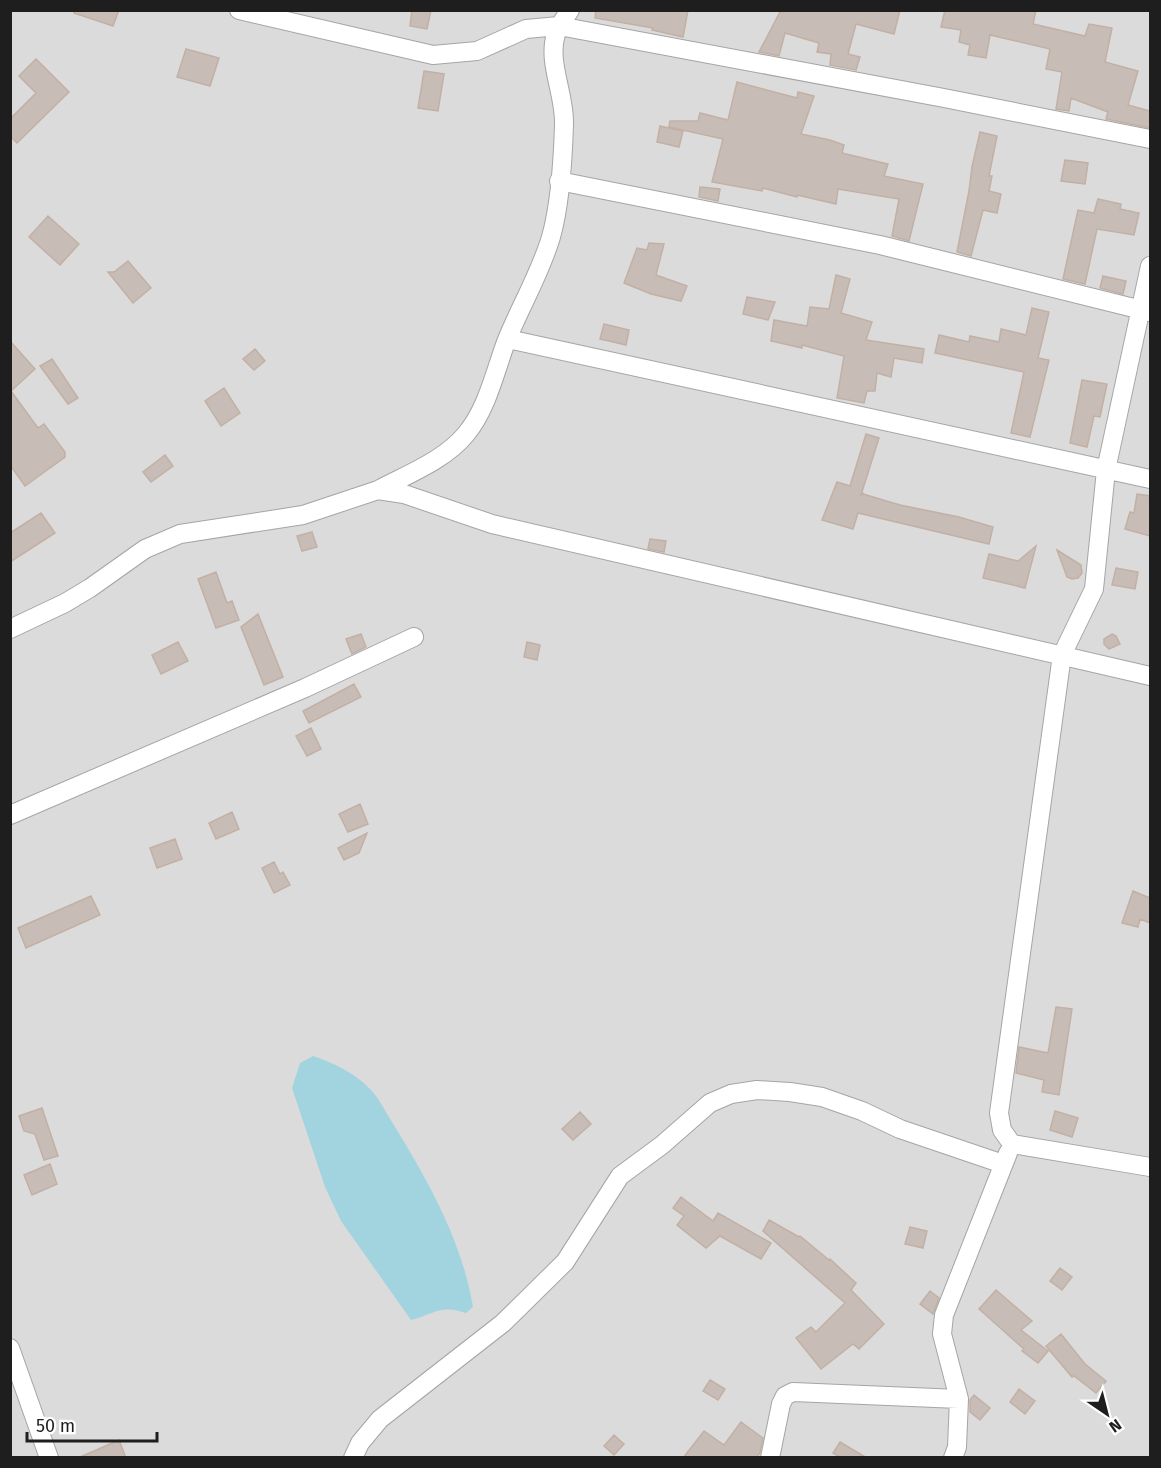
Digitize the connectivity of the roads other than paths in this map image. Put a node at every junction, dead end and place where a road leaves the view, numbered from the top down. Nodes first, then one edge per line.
1 (239, 10) edge
2 (570, 10) edge
3 (559, 26) junction
4 (1150, 139) edge
5 (559, 181) junction
6 (1150, 266) edge
7 (1145, 311) edge
8 (508, 339) junction
9 (1106, 470) junction
10 (1150, 479) edge
11 (378, 490) junction
12 (10, 629) edge
13 (414, 637) dead end
14 (1062, 655) junction
15 (1150, 676) edge
16 (10, 815) edge
17 (1012, 1144) junction
18 (1003, 1164) junction
19 (1150, 1167) edge
20 (10, 1348) edge
21 (959, 1399) junction
22 (49, 1458) edge
23 (353, 1458) edge
24 (770, 1458) edge
25 (954, 1458) edge

1 - 3 street
2 - 3 street
3 - 4 street
3 - 5 street
5 - 7 street
5 - 8 street
6 - 7 street
7 - 9 street
8 - 9 street
8 - 11 street
9 - 10 street
9 - 14 street
11 - 12 street
11 - 14 street
13 - 16 street
14 - 15 street
14 - 17 street
17 - 18 street
17 - 19 street
18 - 21 street
18 - 23 street
20 - 22 street
21 - 24 street
21 - 25 street

